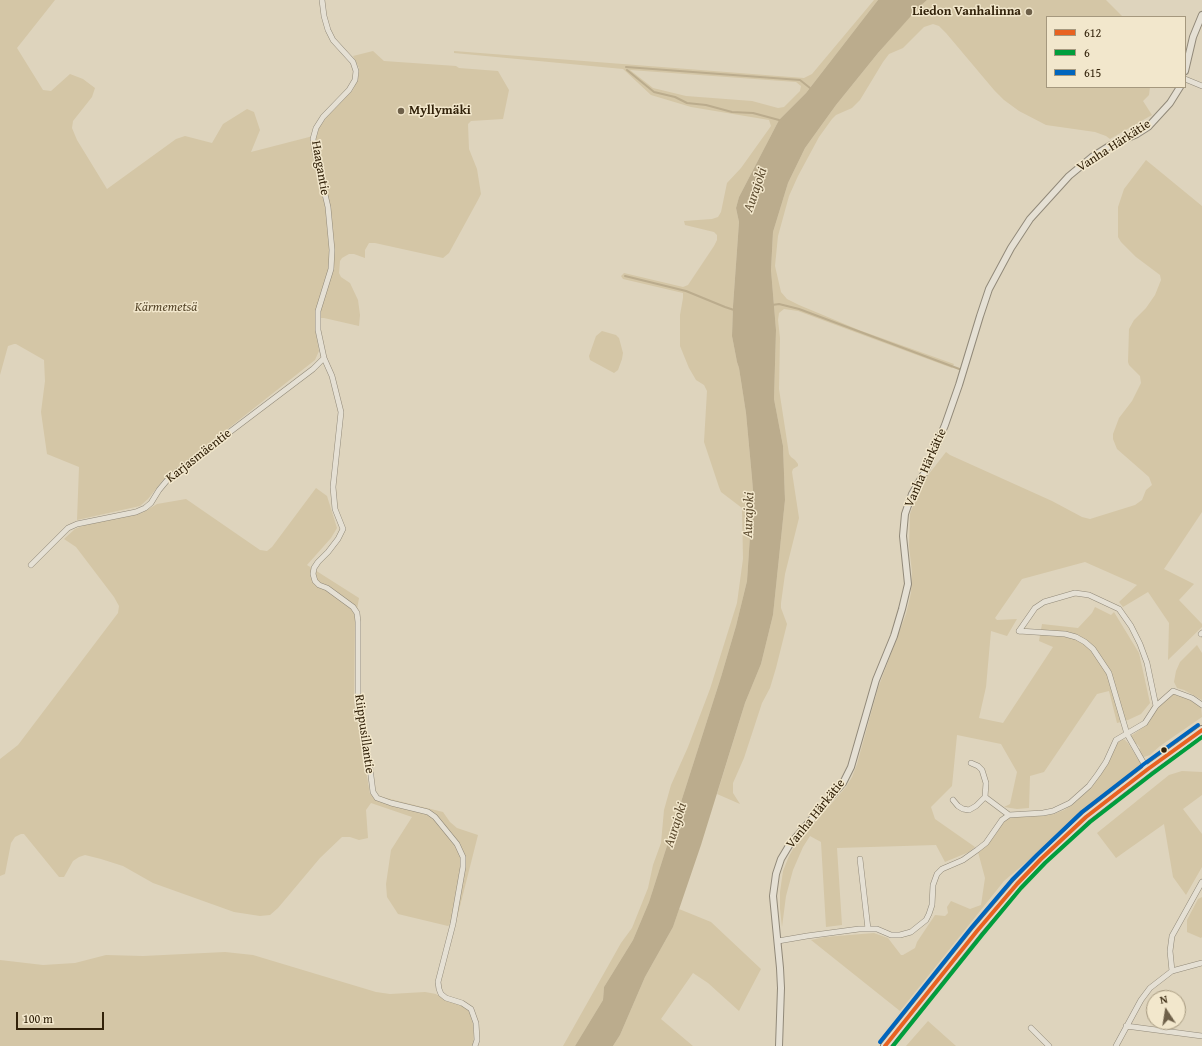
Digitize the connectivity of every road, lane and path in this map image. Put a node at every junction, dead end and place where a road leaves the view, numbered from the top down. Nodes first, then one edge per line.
1 (322, 0) edge
2 (1202, 15) edge
3 (1186, 67) edge
4 (1186, 79) edge
5 (1202, 86) edge
6 (1179, 88) edge
7 (324, 358) junction
8 (31, 565) dead end
9 (1202, 705) edge
10 (1156, 706) junction
11 (1202, 730) edge
12 (1127, 734) junction
13 (972, 764) dead end
14 (1147, 769) junction
15 (985, 797) junction
16 (953, 800) dead end
17 (1009, 815) junction
18 (860, 859) dead end
19 (1202, 882) edge
20 (868, 929) junction
21 (778, 941) junction
22 (1202, 963) edge
23 (1172, 971) junction
24 (1126, 1026) junction
25 (1031, 1028) dead end
26 (1202, 1036) edge
27 (475, 1046) edge
28 (779, 1046) edge
29 (885, 1046) edge
30 (1049, 1046) edge
31 (1116, 1046) edge

1 - 7 street, Haagantie
2 - 3 street
4 - 5 street
6 - 21 street, Vanha Härkätie
7 - 8 street, Karjasmäentie
7 - 27 street, Riippusillantie
9 - 10 street
10 - 12 street
10 - 12 street
11 - 14 highway
12 - 14 street
12 - 17 street
13 - 15 street
14 - 29 highway
15 - 16 street
15 - 17 street
17 - 20 street
18 - 20 street
19 - 23 street
20 - 21 street
21 - 28 street, Vanha Härkätie
22 - 23 street
23 - 24 street
24 - 26 street
24 - 31 street
25 - 30 street

